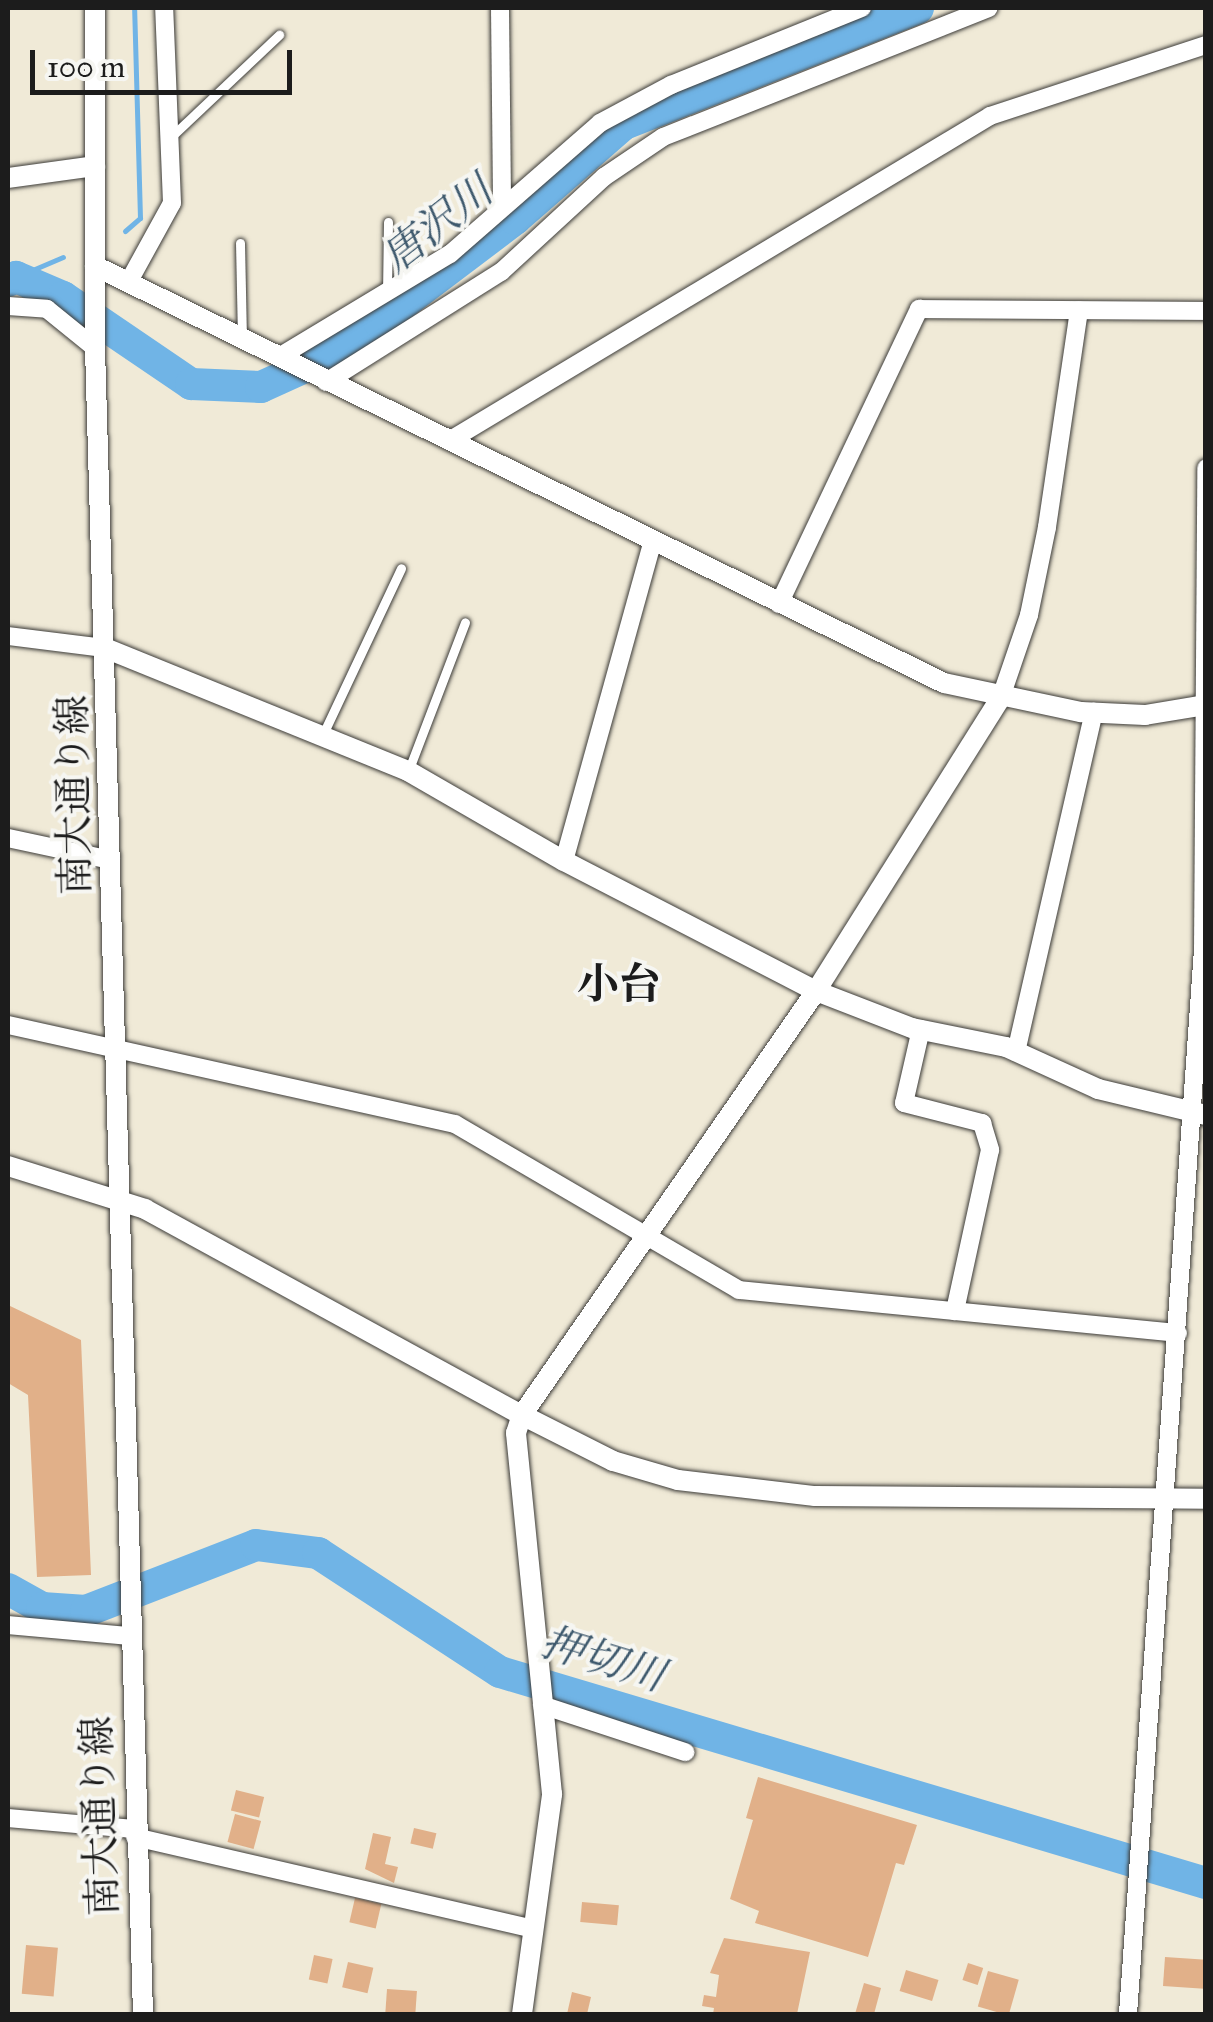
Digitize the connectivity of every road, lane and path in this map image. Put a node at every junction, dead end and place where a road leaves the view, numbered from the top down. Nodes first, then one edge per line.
1 (95, 8) edge
2 (164, 8) edge
3 (500, 8) edge
4 (862, 8) edge
5 (988, 8) edge
6 (279, 34) dead end
7 (1206, 45) edge
8 (171, 137) junction
9 (95, 166) junction
10 (8, 178) edge
11 (502, 204) junction
12 (388, 222) dead end
13 (240, 243) dead end
14 (95, 266) junction
15 (128, 283) junction
16 (387, 296) junction
17 (8, 306) edge
18 (1079, 310) junction
19 (1206, 312) edge
20 (242, 340) junction
21 (95, 341) junction
22 (282, 358) junction
23 (322, 379) junction
24 (449, 441) junction
25 (1206, 468) edge
26 (652, 543) junction
27 (401, 568) dead end
28 (779, 604) junction
29 (465, 622) dead end
30 (8, 636) edge
31 (105, 648) junction
32 (1001, 698) junction
33 (1203, 706) edge
34 (1094, 712) junction
35 (324, 732) junction
36 (408, 771) junction
37 (8, 838) edge
38 (111, 860) junction
39 (564, 862) junction
40 (816, 991) junction
41 (8, 1025) edge
42 (921, 1030) junction
43 (114, 1050) junction
44 (1016, 1052) junction
45 (1199, 1113) edge
46 (8, 1166) edge
47 (116, 1201) junction
48 (646, 1240) junction
49 (956, 1312) junction
50 (1178, 1333) junction
51 (522, 1415) junction
52 (1166, 1499) junction
53 (1206, 1499) edge
54 (8, 1625) edge
55 (130, 1625) junction
56 (541, 1700) junction
57 (684, 1752) dead end
58 (8, 1818) edge
59 (134, 1833) junction
60 (532, 1929) junction
61 (143, 2014) edge
62 (522, 2014) edge
63 (1128, 2014) edge

1 - 9 street, 南大通り線
2 - 8 street
3 - 11 street
4 - 11 street
5 - 23 street
6 - 8 lane
7 - 24 street
8 - 15 street
9 - 10 street
9 - 14 street, 南大通り線
11 - 16 street
12 - 16 lane
13 - 20 lane
14 - 15 street
14 - 21 street, 南大通り線
15 - 20 street
16 - 22 street
17 - 21 street
18 - 19 street
18 - 28 street
18 - 32 street
20 - 22 street
21 - 31 street, 南大通り線
22 - 23 street
23 - 24 street
24 - 26 street
25 - 33 street
26 - 28 street
26 - 39 street
27 - 35 lane
28 - 32 street
29 - 36 lane
30 - 31 street
31 - 35 street
31 - 38 street, 南大通り線
32 - 34 street
32 - 40 street
33 - 34 street
33 - 45 street
34 - 44 street
35 - 36 street
36 - 39 street
37 - 38 street
38 - 43 street, 南大通り線
39 - 40 street
40 - 42 street
40 - 48 street
41 - 43 street
42 - 44 street
42 - 49 street
43 - 47 street, 南大通り線
43 - 48 street
44 - 45 street
45 - 50 street
46 - 47 street
47 - 51 street
47 - 55 street, 南大通り線
48 - 49 street
48 - 51 street
49 - 50 street
50 - 52 street
51 - 52 street
51 - 56 street
52 - 53 street
52 - 63 street
54 - 55 street
55 - 59 street, 南大通り線
56 - 57 street
56 - 60 street
58 - 59 street
59 - 60 street
59 - 61 street, 南大通り線
60 - 62 street

